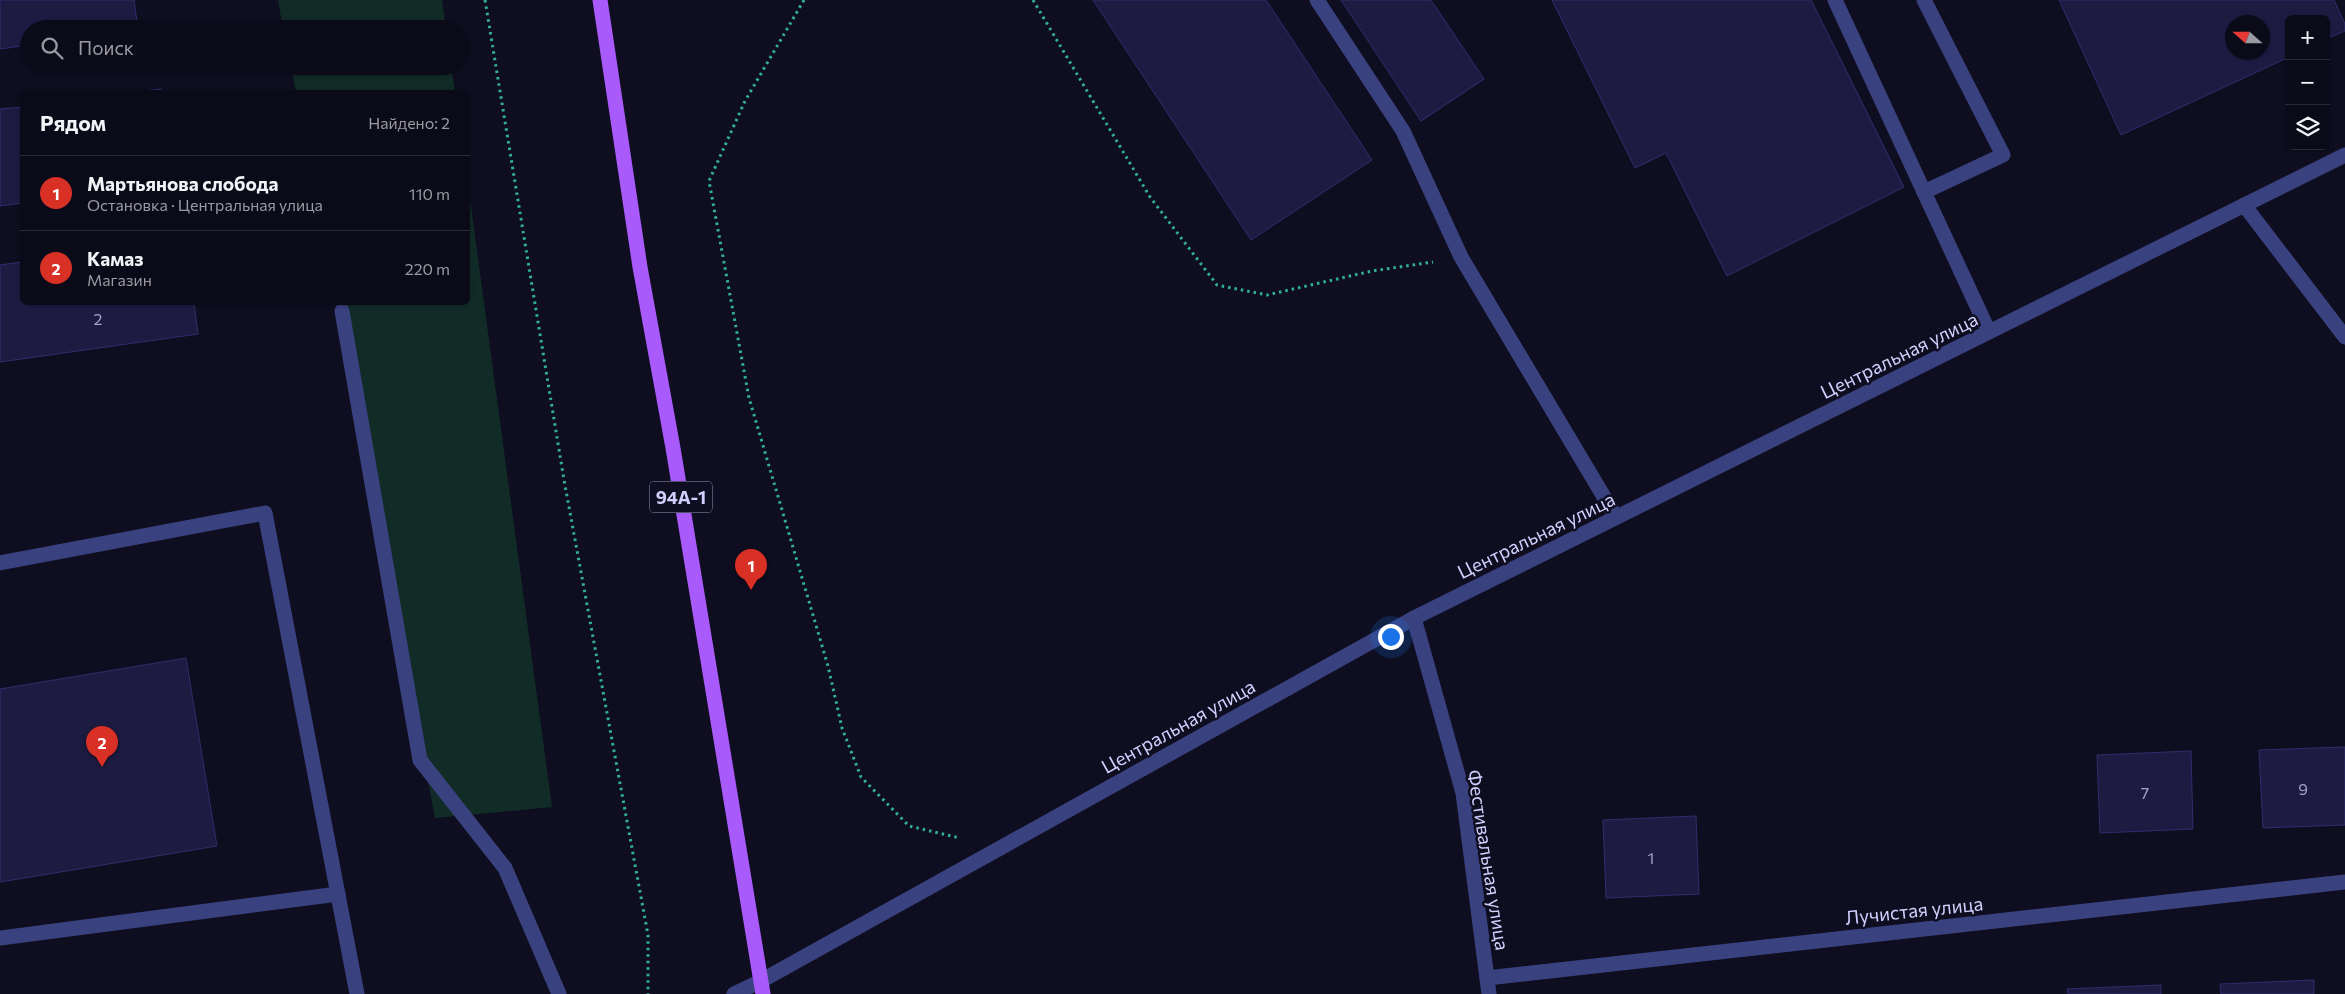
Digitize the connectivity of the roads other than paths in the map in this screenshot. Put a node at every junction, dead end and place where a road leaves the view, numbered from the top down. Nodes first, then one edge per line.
1 (600, 0) edge
2 (1317, 0) edge
3 (1835, 0) edge
4 (1924, 0) edge
5 (2345, 155) edge
6 (1924, 192) junction
7 (2244, 205) junction
8 (342, 311) dead end
9 (1990, 332) junction
10 (2345, 336) edge
11 (1616, 517) junction
12 (0, 563) edge
13 (1414, 618) junction
14 (2345, 882) edge
15 (338, 894) junction
16 (0, 938) edge
17 (1487, 978) junction
18 (762, 988) edge
19 (357, 994) edge
20 (559, 994) edge
21 (734, 994) edge
22 (1489, 994) edge

1 - 18 main road, 94А-1
2 - 11 street
3 - 6 street
4 - 6 street
5 - 7 street, Центральная улица
6 - 9 street
7 - 9 street, Центральная улица
7 - 10 street
8 - 20 street
9 - 11 street, Центральная улица
11 - 13 street, Центральная улица
12 - 15 street
13 - 17 street, Фестивальная улица
13 - 18 street, Центральная улица
14 - 17 street, Лучистая улица
15 - 16 street
15 - 19 street
17 - 22 street, Фестивальная улица
18 - 21 street, Центральная улица

